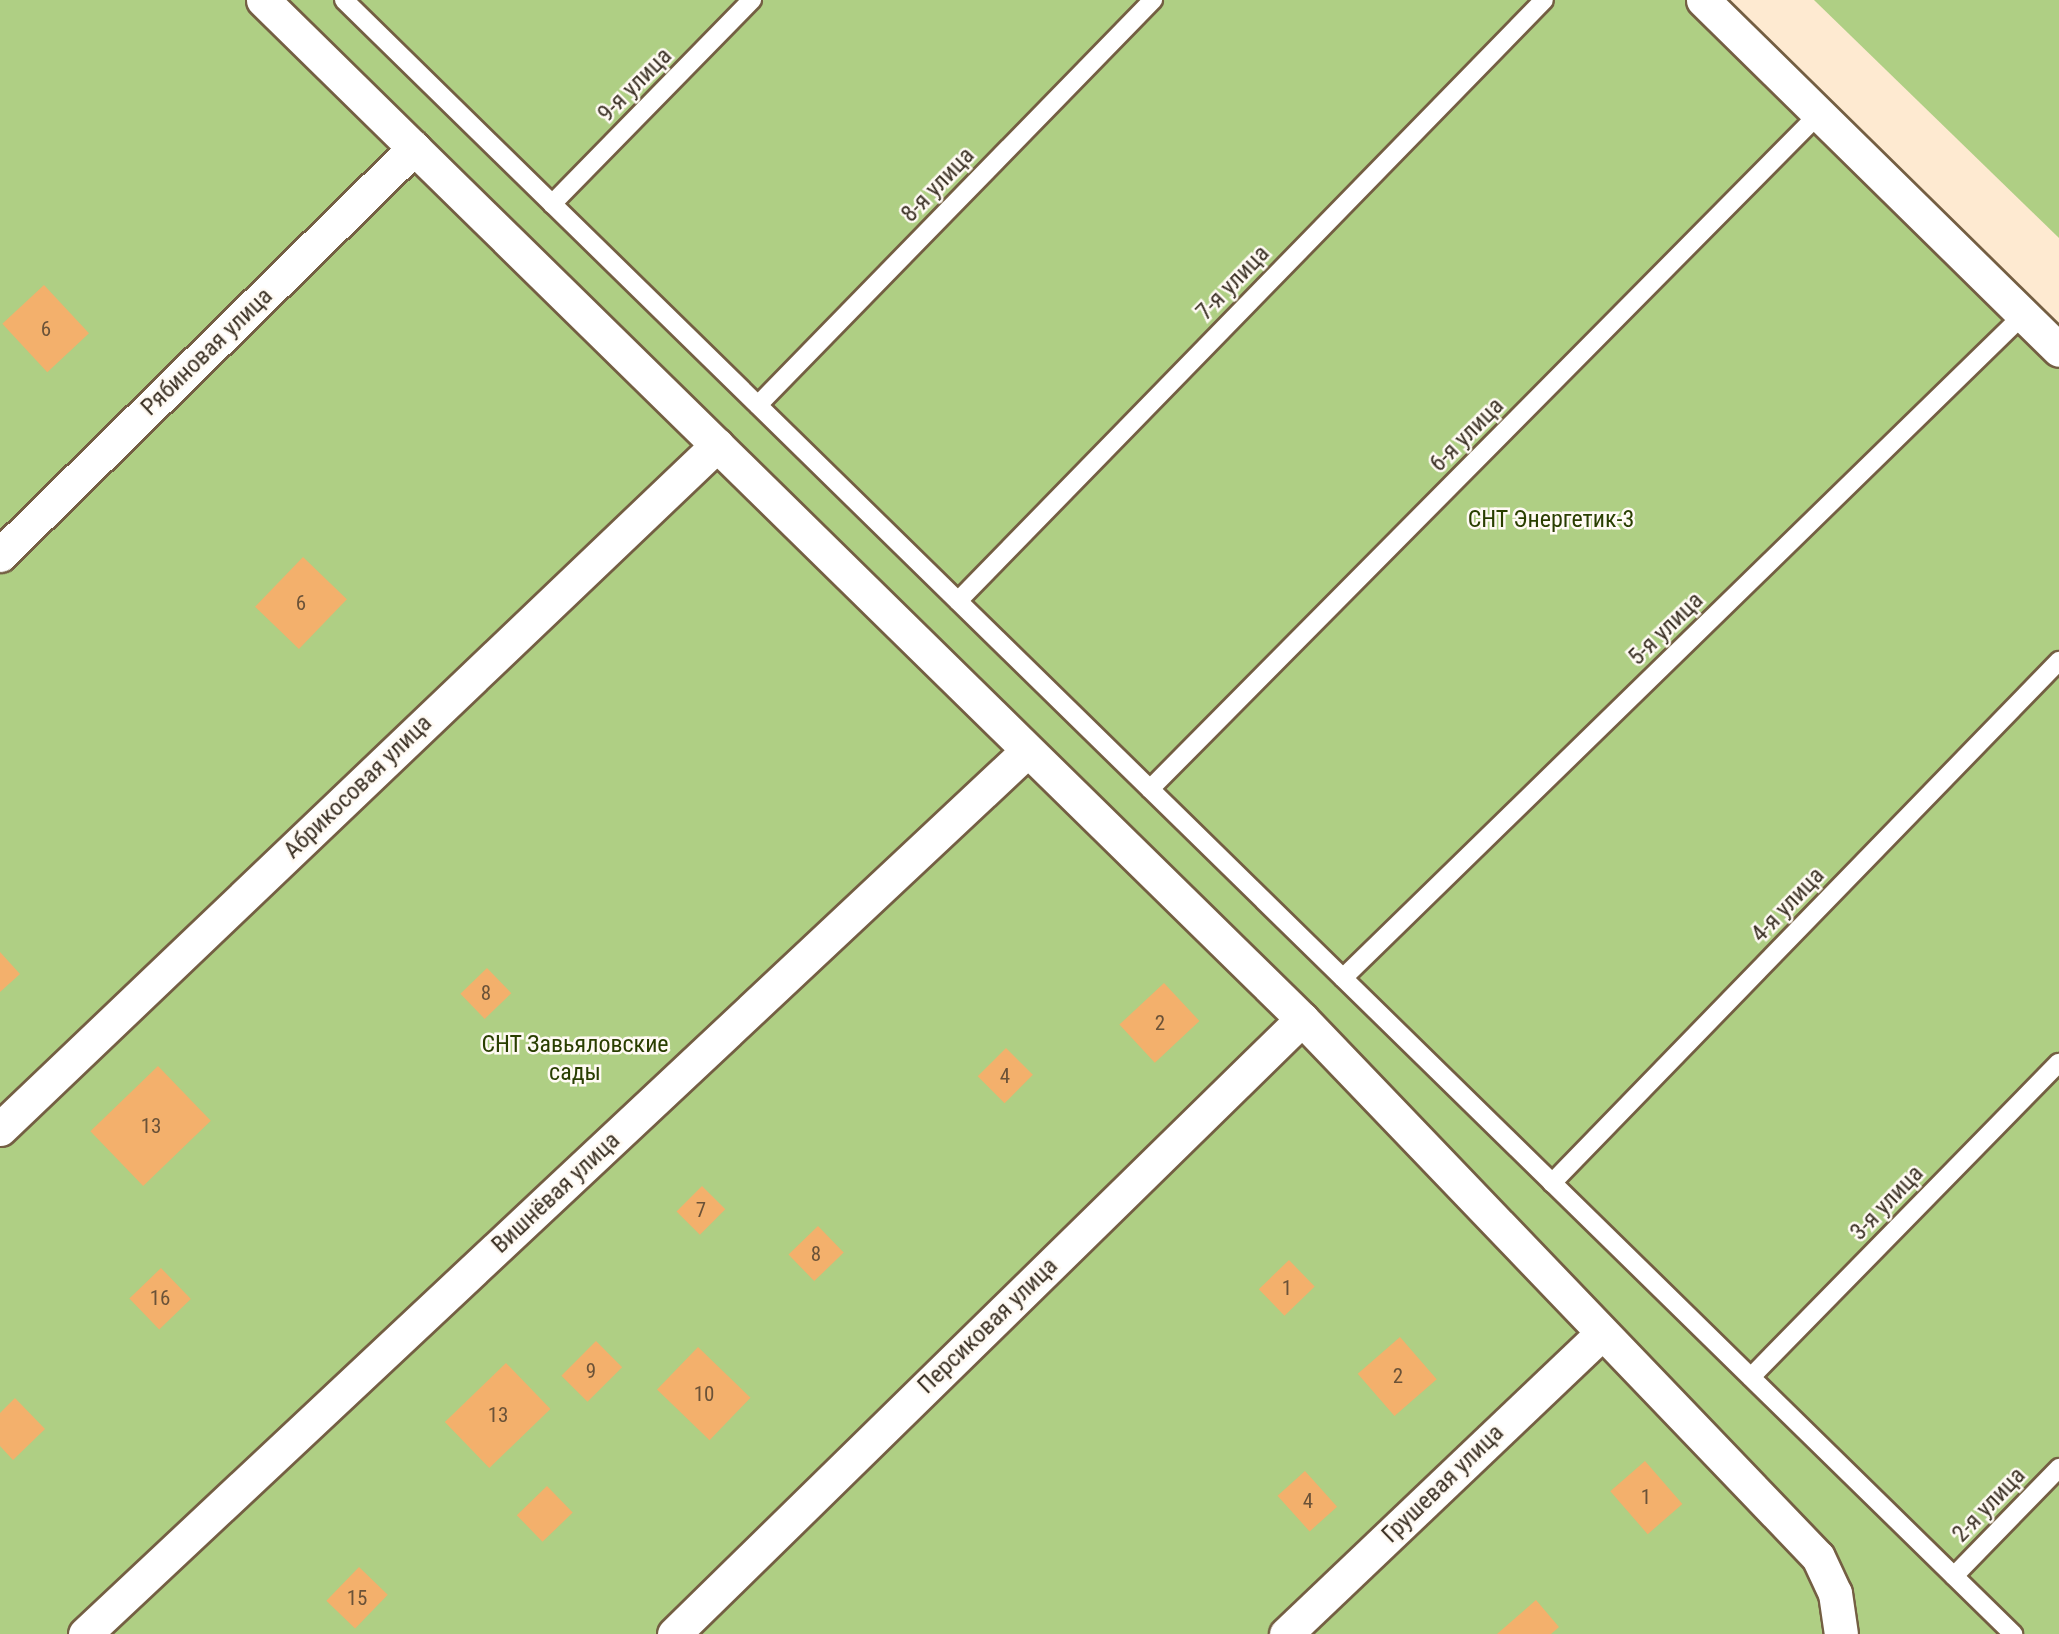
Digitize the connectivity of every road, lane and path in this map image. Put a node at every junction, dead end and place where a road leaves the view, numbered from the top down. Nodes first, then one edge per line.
1 (263, 0) edge
2 (752, 0) edge
3 (1153, 0) edge
4 (1544, 0) edge
5 (1703, 0) edge
6 (353, 3) edge
7 (1819, 114) junction
8 (414, 148) junction
9 (552, 204) junction
10 (2023, 316) junction
11 (2059, 350) edge
12 (758, 405) junction
13 (717, 444) junction
14 (0, 555) edge
15 (958, 601) junction
16 (2059, 661) edge
17 (1026, 752) junction
18 (1150, 789) junction
19 (1343, 978) junction
20 (1302, 1019) junction
21 (2059, 1063) edge
22 (0, 1129) edge
23 (1552, 1183) junction
24 (1600, 1335) junction
25 (1751, 1377) junction
26 (2059, 1468) edge
27 (1954, 1576) junction
28 (85, 1634) edge
29 (674, 1634) edge
30 (1286, 1634) edge
31 (1841, 1634) edge
32 (2013, 1634) edge

1 - 8 street
2 - 9 lane, 9-я улица
3 - 12 lane, 8-я улица
4 - 15 lane, 7-я улица
5 - 7 street
6 - 9 lane
7 - 10 street
7 - 18 lane, 6-я улица
8 - 13 street
8 - 14 street, Рябиновая улица
9 - 12 lane
10 - 11 street
10 - 19 lane, 5-я улица
12 - 15 lane
13 - 17 street
13 - 22 street, Абрикосовая улица
15 - 18 lane
16 - 23 lane, 4-я улица
17 - 20 street
17 - 28 street, Вишнёвая улица
18 - 19 lane
19 - 23 lane
20 - 24 street
20 - 29 street, Персиковая улица
21 - 25 lane, 3-я улица
23 - 25 lane
24 - 30 street, Грушевая улица
24 - 31 street
25 - 27 lane
26 - 27 lane, 2-я улица
27 - 32 lane

